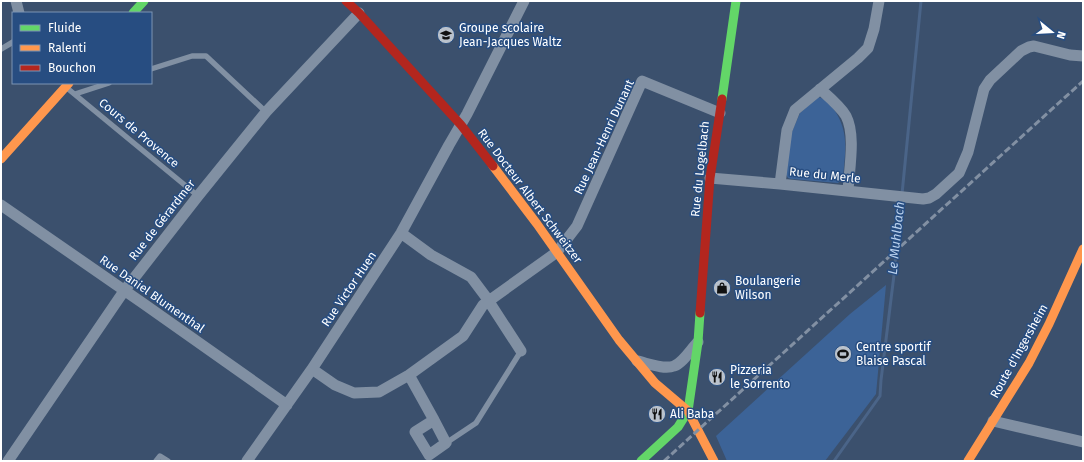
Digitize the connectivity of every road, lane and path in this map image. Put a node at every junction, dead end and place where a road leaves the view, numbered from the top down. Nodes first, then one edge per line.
1 (16, 1) edge
2 (144, 1) edge
3 (346, 1) edge
4 (524, 1) edge
5 (736, 1) edge
6 (879, 1) edge
7 (19, 12) edge
8 (134, 12) edge
9 (359, 13) junction
10 (12, 43) edge
11 (1, 49) edge
12 (1083, 56) edge
13 (152, 69) edge
14 (106, 84) edge
15 (67, 85) edge
16 (820, 89) junction
17 (75, 94) junction
18 (266, 112) junction
19 (720, 113) junction
20 (461, 125) junction
21 (1, 159) edge
22 (710, 178) junction
23 (780, 184) junction
24 (848, 191) junction
25 (198, 196) junction
26 (1, 205) edge
27 (401, 233) junction
28 (1083, 248) edge
29 (557, 252) junction
30 (124, 291) junction
31 (488, 301) junction
32 (698, 342) junction
33 (521, 351) joint
34 (637, 361) junction
35 (312, 369) junction
36 (409, 375) junction
37 (287, 405) junction
38 (688, 411) junction
39 (434, 420) junction
40 (993, 421) junction
41 (1083, 442) edge
42 (446, 443) junction
43 (709, 459) edge
44 (8, 461) edge
45 (156, 461) edge
46 (168, 461) edge
47 (247, 461) edge
48 (640, 461) edge
49 (968, 461) edge

1 - 7 street
2 - 8 street
3 - 9 street, Rue Docteur Albert Schweitzer
4 - 20 street, Rue Victor Huen
5 - 19 street, Rue du Logelbach
6 - 16 street
9 - 18 street, Rue de Gérardmer
9 - 20 street, Rue Docteur Albert Schweitzer
10 - 11 lane
12 - 24 street, Rue du Merle
13 - 18 lane
14 - 17 lane
15 - 17 lane, Cours de Provence
15 - 21 street
16 - 23 street
16 - 24 street
17 - 25 lane, Cours de Provence
18 - 25 street, Rue de Gérardmer
19 - 22 street, Rue du Logelbach
19 - 29 street, Rue Jean-Henri Dunant
20 - 27 street, Rue Victor Huen
20 - 29 street, Rue Docteur Albert Schweitzer
22 - 23 street, Rue du Merle
22 - 32 street, Rue du Logelbach
23 - 24 street, Rue du Merle
25 - 30 street, Rue de Gérardmer
26 - 30 street, Rue Daniel Blumenthal
27 - 31 street
27 - 35 street, Rue Victor Huen
28 - 40 street, Route d'Ingersheim
29 - 31 street
29 - 34 street, Rue Docteur Albert Schweitzer
30 - 37 street, Rue Daniel Blumenthal
30 - 44 street, Rue de Gérardmer
31 - 33 street
31 - 36 street
32 - 34 street
32 - 38 street, Rue du Logelbach
33 - 42 lane
34 - 38 street, Rue Docteur Albert Schweitzer
35 - 36 street
35 - 37 street, Rue Victor Huen
36 - 39 street
37 - 47 street, Rue Victor Huen
38 - 43 street
38 - 48 street
39 - 42 street
39 - 42 street
40 - 41 street
40 - 49 street, Route d'Ingersheim
45 - 46 lane

